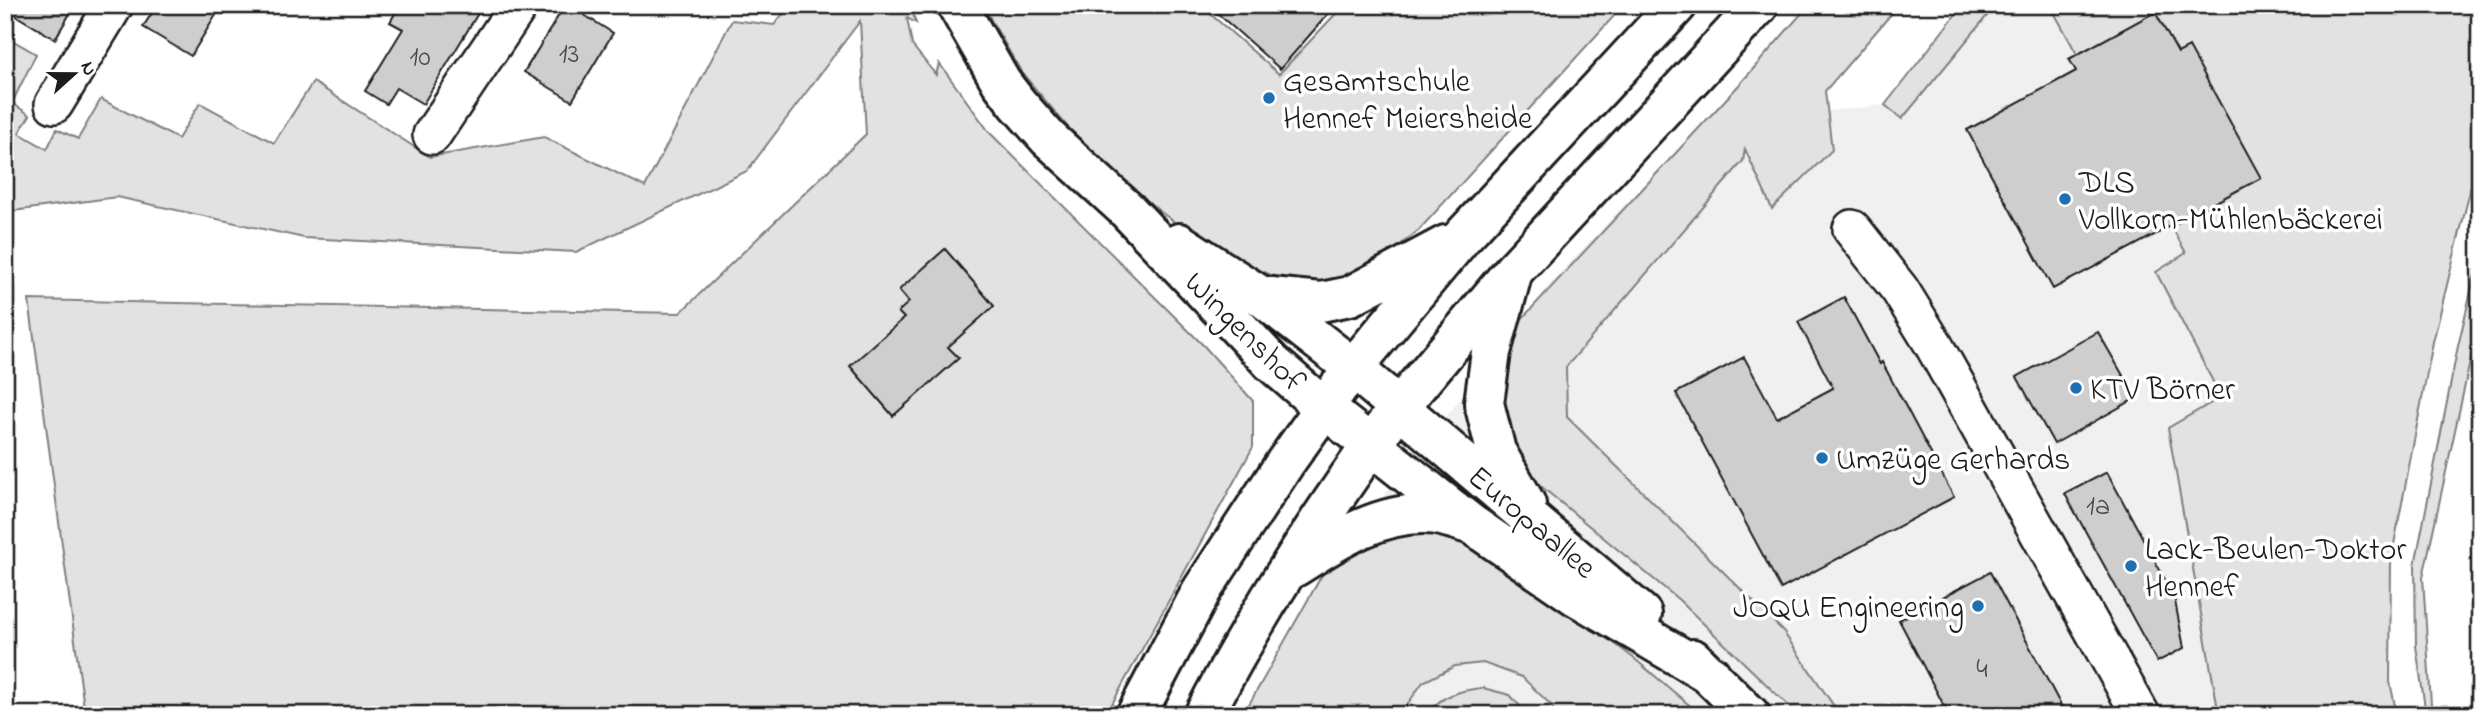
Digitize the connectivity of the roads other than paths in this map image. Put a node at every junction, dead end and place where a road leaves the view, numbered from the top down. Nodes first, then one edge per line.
1 (114, 5) edge
2 (519, 5) edge
3 (957, 5) edge
4 (1677, 5) edge
5 (1759, 5) edge
6 (54, 104) dead end
7 (432, 135) dead end
8 (1127, 210) junction
9 (1852, 229) dead end
10 (1463, 236) junction
11 (1513, 271) junction
12 (1261, 296) junction
13 (1353, 368) junction
14 (1399, 407) junction
15 (1324, 408) junction
16 (1372, 444) junction
17 (1471, 524) junction
18 (1537, 524) junction
19 (1283, 575) junction
20 (1711, 675) junction
21 (1136, 715) edge
22 (1204, 715) edge
23 (1750, 715) edge
24 (2141, 715) edge

1 - 6 street
2 - 7 street
3 - 8 main road, Wingenshof
4 - 10 main road
5 - 11 main road
8 - 12 main road, Wingenshof
8 - 15 main road, Wingenshof
9 - 24 street
10 - 12 main road
10 - 13 main road
11 - 14 main road
11 - 18 main road
12 - 13 main road, Wingenshof
13 - 14 main road, Europaallee
13 - 15 main road
14 - 16 main road
14 - 18 main road, Europaallee
15 - 16 main road, Wingenshof
15 - 21 main road
16 - 17 main road, Europaallee
16 - 19 main road
17 - 19 main road
17 - 20 main road, Europaallee
18 - 20 main road, Europaallee
19 - 22 main road
20 - 23 main road, Europaallee

